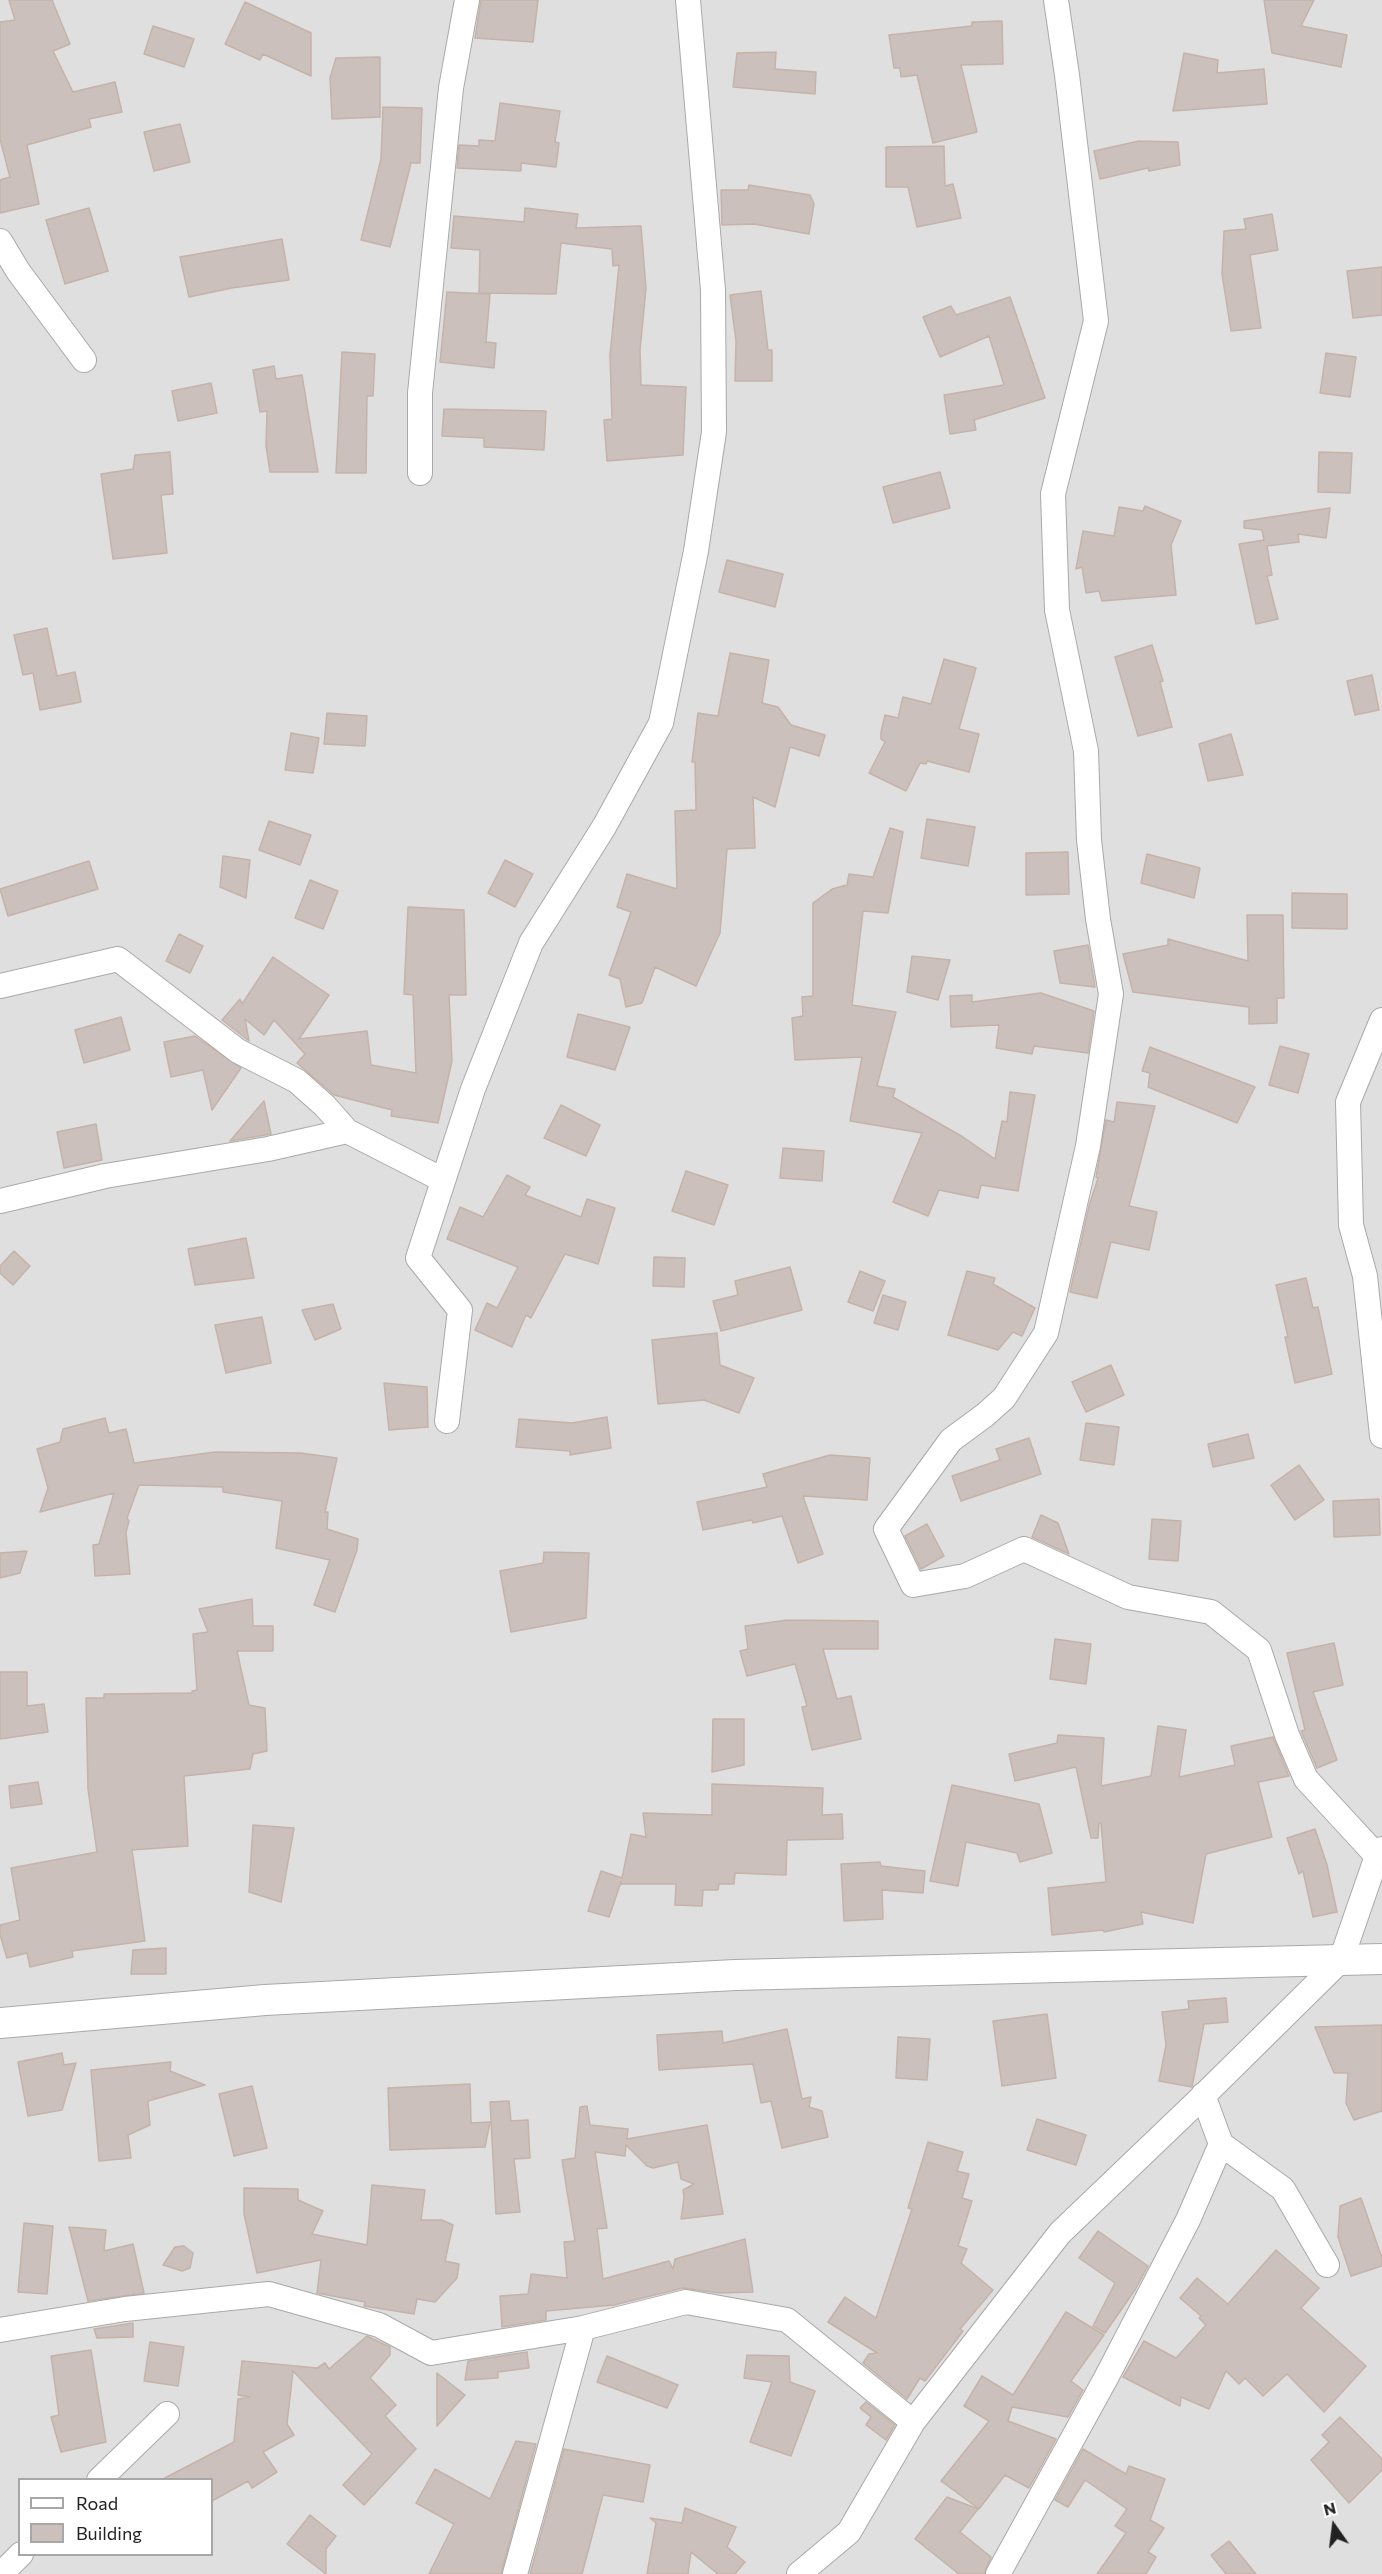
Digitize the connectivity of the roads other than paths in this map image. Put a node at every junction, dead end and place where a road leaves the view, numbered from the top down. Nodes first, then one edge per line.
1 (467, 0) edge
2 (688, 0) edge
3 (1056, 0) edge
4 (0, 241) edge
5 (84, 360) dead end
6 (420, 473) dead end
7 (0, 986) edge
8 (1382, 1020) edge
9 (347, 1131) junction
10 (443, 1180) junction
11 (0, 1201) edge
12 (447, 1421) dead end
13 (1382, 1436) edge
14 (1380, 1852) edge
15 (1382, 1959) edge
16 (1341, 1960) junction
17 (0, 2023) edge
18 (1203, 2095) junction
19 (1221, 2144) junction
20 (1327, 2265) dead end
21 (583, 2328) junction
22 (0, 2330) edge
23 (167, 2414) dead end
24 (913, 2422) junction
25 (101, 2478) edge
26 (19, 2556) edge
27 (1, 2574) edge
28 (515, 2574) edge
29 (799, 2574) edge
30 (998, 2574) edge

1 - 6 street
2 - 10 street
3 - 14 street
4 - 5 street
7 - 9 street
8 - 13 street
9 - 10 street
9 - 11 street
10 - 12 street
14 - 16 street
15 - 16 street
16 - 17 street
16 - 18 street
18 - 19 street
18 - 24 street
19 - 20 street
19 - 30 street
21 - 22 street
21 - 24 street
21 - 28 street
23 - 25 street
24 - 29 street
26 - 27 street

